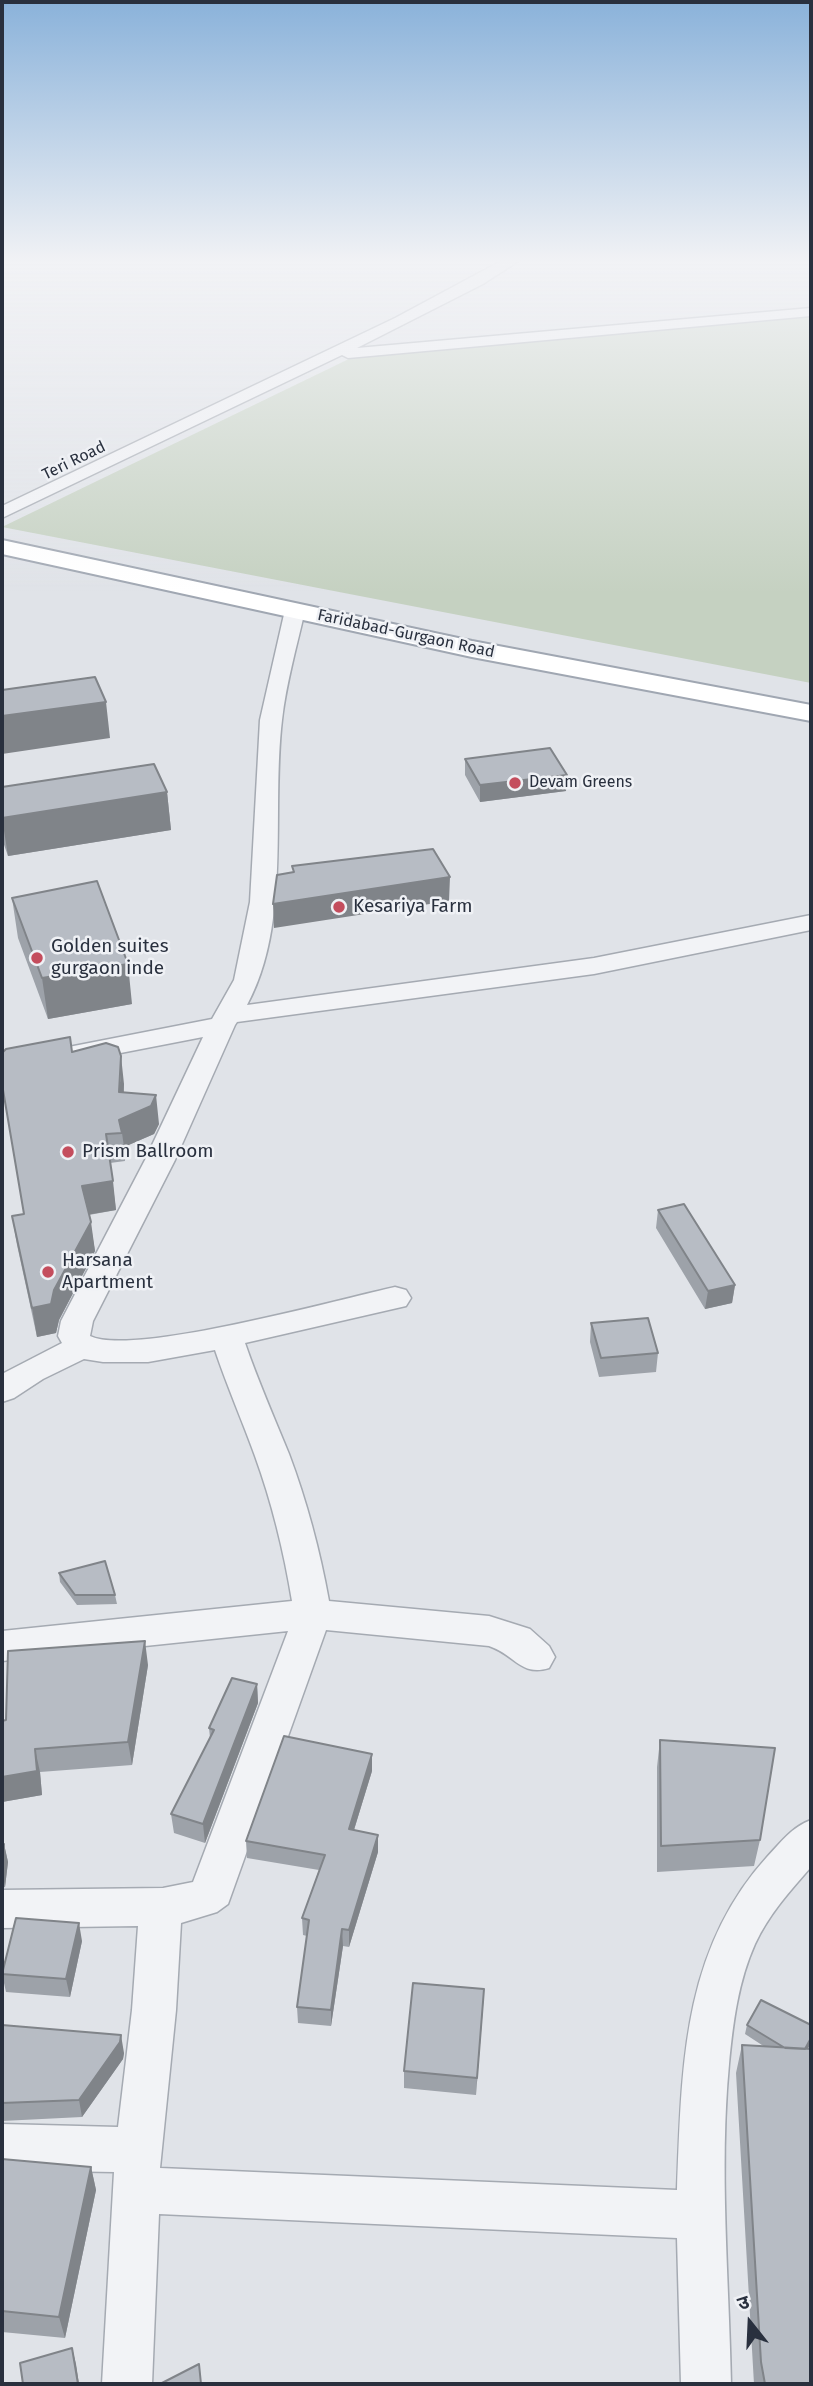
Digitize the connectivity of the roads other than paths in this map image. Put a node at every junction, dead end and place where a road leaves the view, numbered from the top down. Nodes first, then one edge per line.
1 (261, 371) edge
2 (296, 371) edge
3 (2, 496) edge
4 (2, 513) edge
5 (2, 535) edge
6 (2, 547) edge
7 (295, 610) junction
8 (811, 695) edge
9 (811, 713) edge
10 (811, 923) edge
11 (225, 1020) junction
12 (2, 1068) edge
13 (395, 1298) dead end
14 (226, 1336) junction
15 (80, 1346) junction
16 (2, 1390) edge
17 (313, 1614) junction
18 (2, 1646) edge
19 (536, 1657) dead end
20 (811, 1838) edge
21 (163, 1907) junction
22 (2, 1909) edge
23 (2, 2147) edge
24 (137, 2170) junction
25 (700, 2215) junction
26 (127, 2384) edge
27 (706, 2384) edge

1 - 3 street, Teri Road
2 - 4 street
5 - 8 main road, Faridabad-Gurgaon Road
6 - 7 main road, Faridabad-Gurgaon Road
7 - 9 main road, Faridabad-Gurgaon Road
7 - 11 street
10 - 11 street
11 - 12 street
11 - 15 street
13 - 14 street
14 - 15 street
14 - 17 street
15 - 16 street
17 - 18 street
17 - 19 street
17 - 21 street
20 - 25 street
21 - 22 street
21 - 24 street
23 - 24 street
24 - 25 street
24 - 26 street
25 - 27 street

